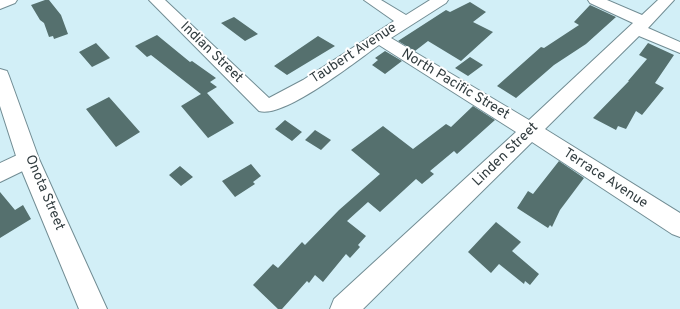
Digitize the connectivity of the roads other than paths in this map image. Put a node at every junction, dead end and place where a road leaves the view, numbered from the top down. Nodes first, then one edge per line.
1 (10, 0) edge
2 (156, 0) edge
3 (371, 0) edge
4 (441, 0) edge
5 (595, 0) edge
6 (667, 0) edge
7 (0, 4) edge
8 (406, 21) junction
9 (641, 26) junction
10 (379, 38) junction
11 (680, 48) edge
12 (0, 76) edge
13 (266, 106) joint
14 (531, 131) junction
15 (28, 159) junction
16 (0, 173) edge
17 (680, 226) edge
18 (94, 309) edge
19 (344, 309) edge

1 - 7 street
2 - 13 street, Indian Street
3 - 8 street
4 - 8 street, Taubert Avenue
5 - 9 street
6 - 9 street, Linden Street
8 - 10 street, Taubert Avenue
9 - 11 street
9 - 14 street, Linden Street
10 - 13 street, Taubert Avenue
10 - 14 street, North Pacific Street
12 - 15 street, Onota Street
14 - 17 street, Terrace Avenue
14 - 19 street, Linden Street
15 - 16 street
15 - 18 street, Onota Street

